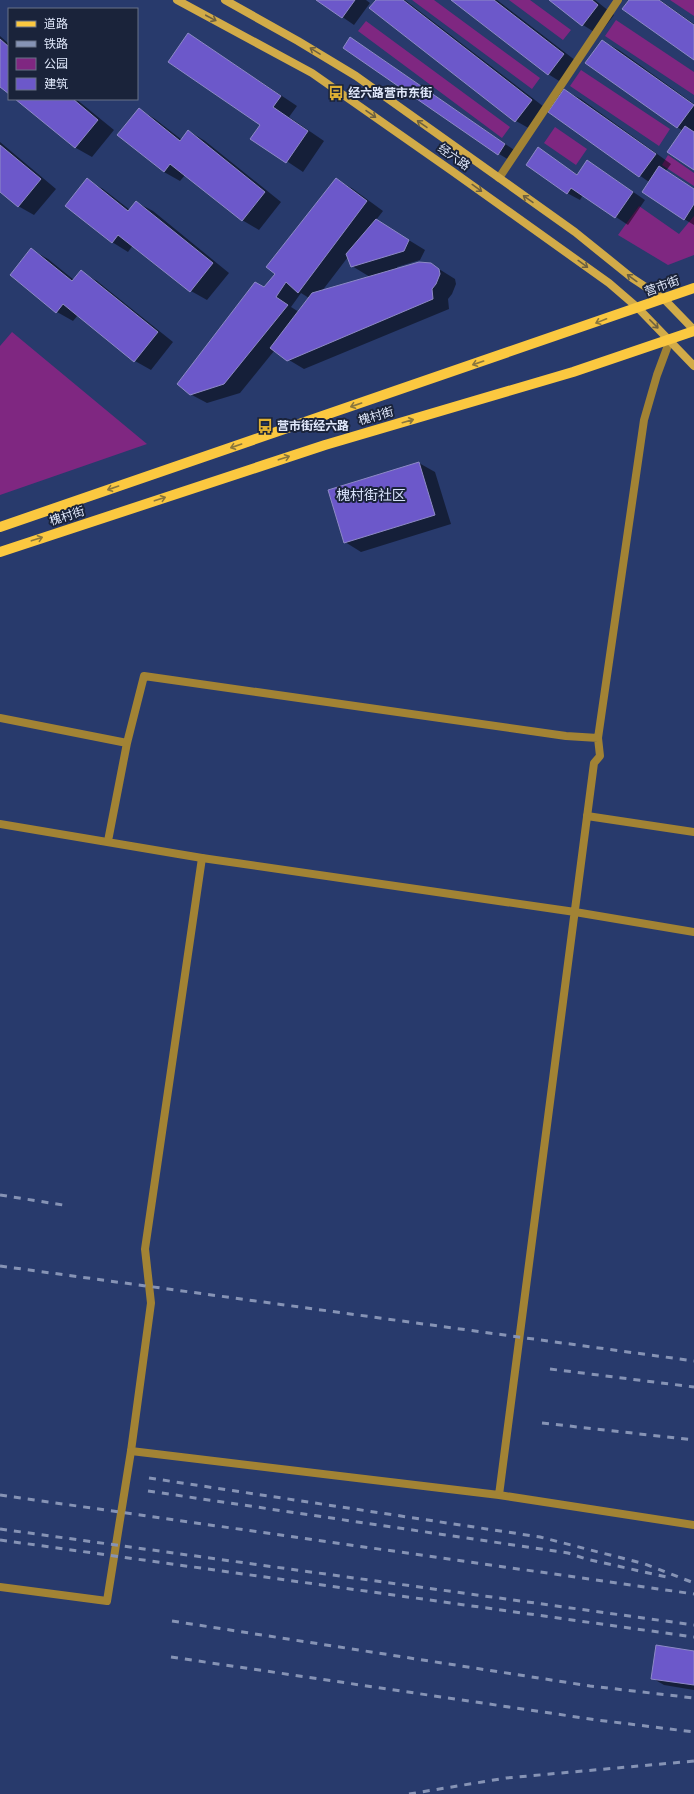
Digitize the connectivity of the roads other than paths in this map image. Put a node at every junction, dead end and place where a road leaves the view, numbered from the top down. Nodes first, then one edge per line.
1 (177, 0) edge
2 (225, 0) edge
3 (618, 0) edge
4 (499, 178) junction
5 (694, 288) edge
6 (664, 299) junction
7 (638, 308) junction
8 (694, 331) edge
9 (670, 340) junction
10 (694, 366) edge
11 (0, 527) edge
12 (0, 552) edge
13 (0, 718) edge
14 (598, 738) junction
15 (127, 743) junction
16 (587, 816) junction
17 (0, 824) edge
18 (694, 832) edge
19 (108, 841) junction
20 (202, 858) junction
21 (575, 912) junction
22 (694, 932) edge
23 (130, 1451) junction
24 (499, 1495) junction
25 (694, 1525) edge
26 (0, 1587) edge

1 -> 7 main road, 经六路
4 -> 2 main road, 经六路
3 - 4 street
6 -> 4 main road, 经六路
5 - 6 main road, 营市街
6 - 7 main road, 营市街
6 - 8 main road, 经六路
7 -> 9 main road, 经六路
7 -> 11 main road, 槐村街
8 - 9 main road
9 - 10 main road, 经六路
12 -> 9 main road, 槐村街
9 - 14 street
13 - 15 street
14 - 15 street
14 - 16 street
15 - 19 street
16 - 18 street
16 - 21 street
17 - 19 street
19 - 20 street
20 - 21 street
20 - 23 street
21 - 22 street
21 - 24 street
23 - 24 street
23 - 26 street
24 - 25 street

